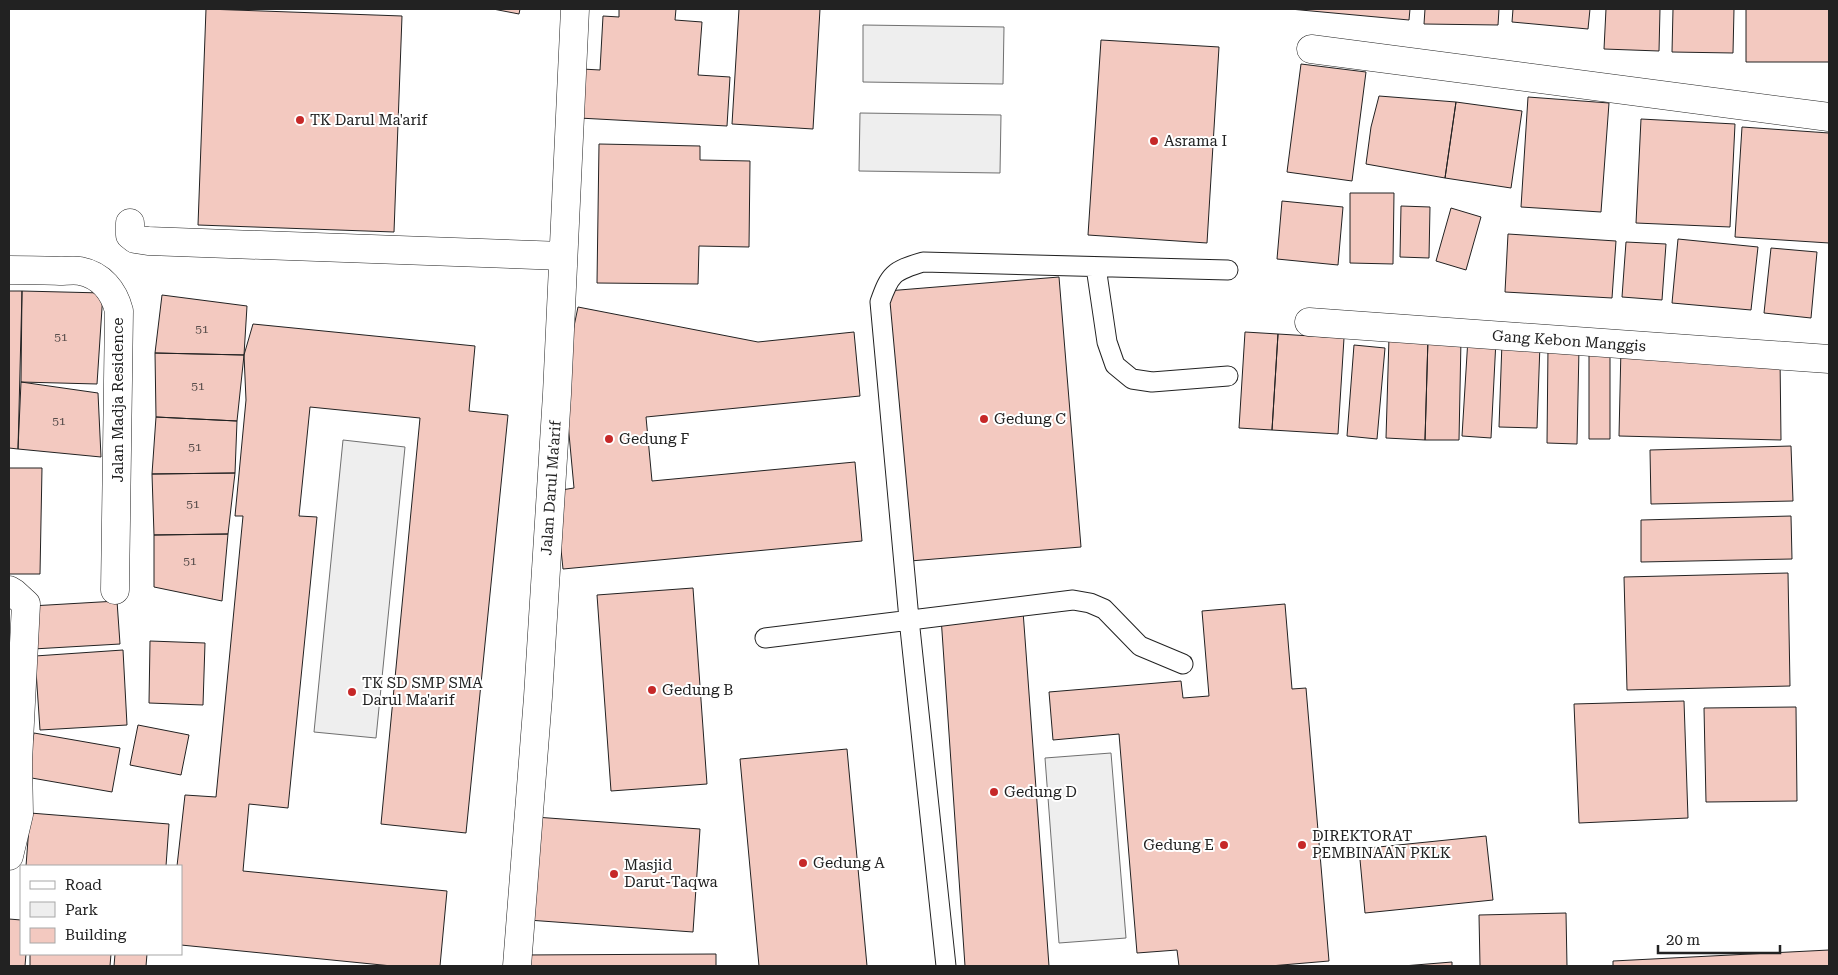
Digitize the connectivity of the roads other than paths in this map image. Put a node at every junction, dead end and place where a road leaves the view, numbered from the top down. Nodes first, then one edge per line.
1 (575, 9) edge
2 (1311, 49) dead end
3 (1829, 117) edge
4 (130, 223) dead end
5 (563, 256) junction
6 (1096, 267) junction
7 (9, 270) edge
8 (1228, 270) dead end
9 (1309, 322) dead end
10 (1829, 359) edge
11 (1228, 376) dead end
12 (9, 590) edge
13 (116, 590) dead end
14 (909, 619) junction
15 (764, 638) dead end
16 (1184, 664) dead end
17 (9, 856) edge
18 (517, 966) edge
19 (946, 966) edge

1 - 5 street, Jalan Darul Ma'arif
2 - 3 street
4 - 5 street
5 - 18 street, Jalan Darul Ma'arif
6 - 8 lane
6 - 11 lane
6 - 14 lane
7 - 13 street, Jalan Madja Residence
9 - 10 street, Gang Kebon Manggis
12 - 17 street
14 - 15 lane
14 - 16 lane
14 - 19 lane

